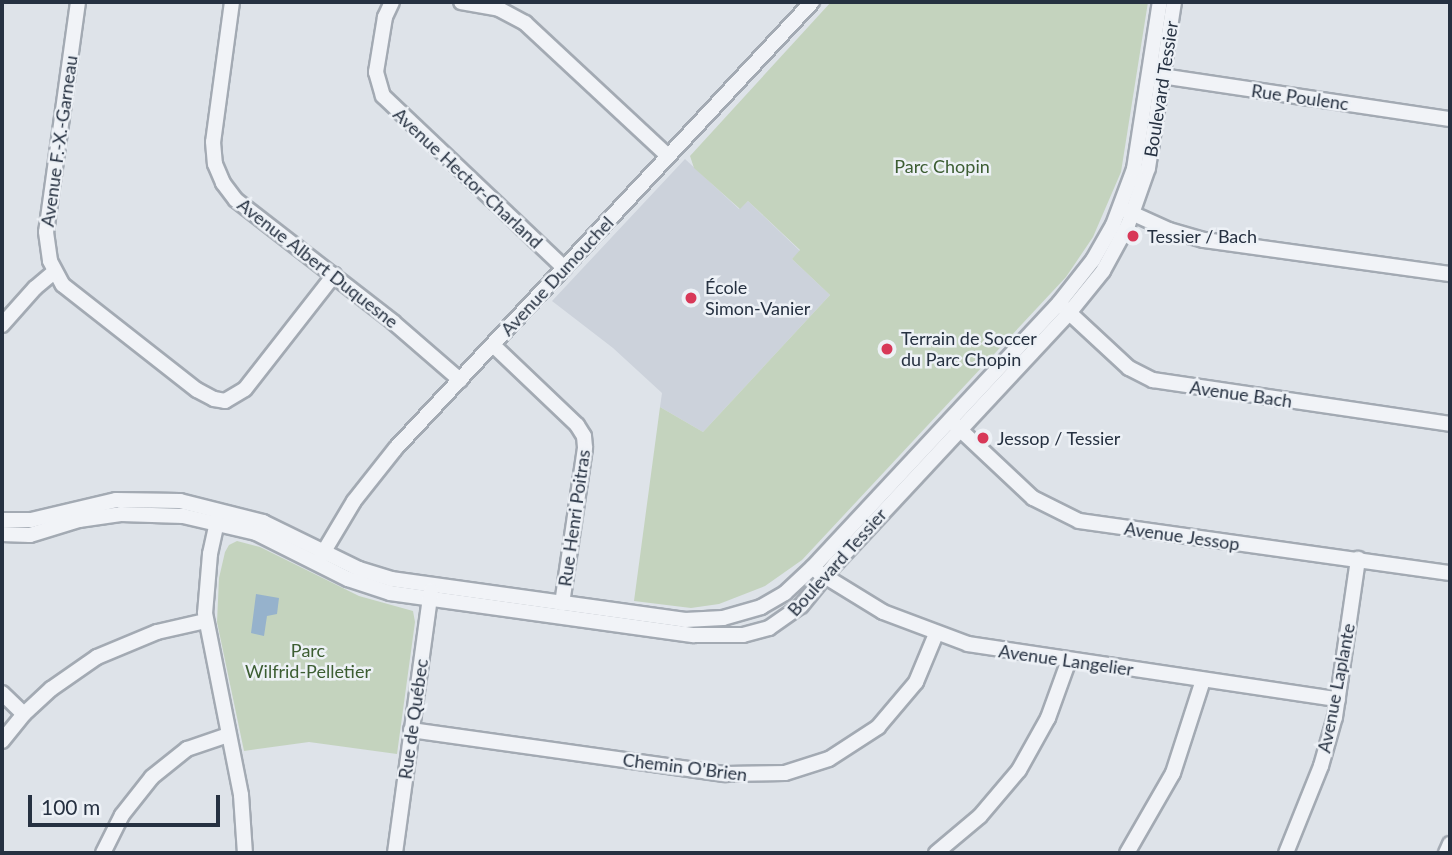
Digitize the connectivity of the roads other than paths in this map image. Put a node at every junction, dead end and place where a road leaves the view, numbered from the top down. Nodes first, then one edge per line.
1 (78, 2) edge
2 (232, 2) edge
3 (392, 2) edge
4 (461, 2) edge
5 (812, 2) edge
6 (1160, 2) edge
7 (1174, 2) edge
8 (1157, 76) junction
9 (1450, 120) edge
10 (668, 156) junction
11 (1127, 211) junction
12 (564, 268) junction
13 (54, 272) junction
14 (1450, 274) edge
15 (334, 275) junction
16 (1064, 308) junction
17 (2, 326) edge
18 (493, 345) junction
19 (460, 380) junction
20 (1450, 424) edge
21 (954, 425) junction
22 (218, 515) junction
23 (2, 520) edge
24 (2, 534) edge
25 (321, 557) junction
26 (1358, 559) junction
27 (818, 572) junction
28 (1450, 573) edge
29 (431, 592) junction
30 (562, 603) junction
31 (205, 621) junction
32 (936, 634) junction
33 (1069, 660) junction
34 (1203, 680) junction
35 (2, 693) edge
36 (1338, 699) junction
37 (24, 713) junction
38 (411, 730) junction
39 (228, 735) junction
40 (2, 741) edge
41 (1450, 844) edge
42 (103, 853) edge
43 (244, 853) edge
44 (395, 853) edge
45 (936, 853) edge
46 (1128, 853) edge
47 (1286, 853) edge
48 (1446, 853) edge

1 - 13 street, Avenue F.-X.-Garneau
2 - 15 street, Avenue Albert Duquesne
3 - 12 street, Avenue Hector-Charland
4 - 10 street
5 - 10 street, Avenue Dumouchel
6 - 8 street, Boulevard Tessier
7 - 8 street, Boulevard Tessier
8 - 9 street, Rue Poulenc
8 - 11 street, Boulevard Tessier
10 - 12 street, Avenue Dumouchel
11 - 14 street
11 - 16 street, Boulevard Tessier
12 - 18 street, Avenue Dumouchel
13 - 15 street
13 - 17 street
15 - 19 street, Avenue Albert Duquesne
16 - 20 street, Avenue Bach
16 - 21 street, Boulevard Tessier
18 - 19 street, Avenue Dumouchel
18 - 30 street, Rue Henri Poitras
19 - 25 street, Avenue Dumouchel
21 - 26 street, Avenue Jessop
21 - 27 street, Boulevard Tessier
22 - 23 street, Boulevard Tessier
22 - 24 street, Boulevard Tessier
22 - 25 street, Boulevard Tessier
22 - 31 street
25 - 29 street, Boulevard Tessier
26 - 28 street, Avenue Jessop
26 - 36 street, Avenue Laplante
27 - 29 street, Boulevard Tessier
27 - 30 street, Boulevard Tessier
27 - 32 street, Avenue Langelier
29 - 30 street, Boulevard Tessier
29 - 38 street, Rue de Québec
31 - 37 street
31 - 39 street
32 - 33 street, Avenue Langelier
32 - 38 street, Chemin O'Brien
33 - 34 street, Avenue Langelier
33 - 45 street
34 - 36 street, Avenue Langelier
34 - 46 street
35 - 37 street
36 - 47 street, Avenue Laplante
37 - 40 street
38 - 44 street, Rue de Québec
39 - 42 street
39 - 43 street
41 - 48 street

